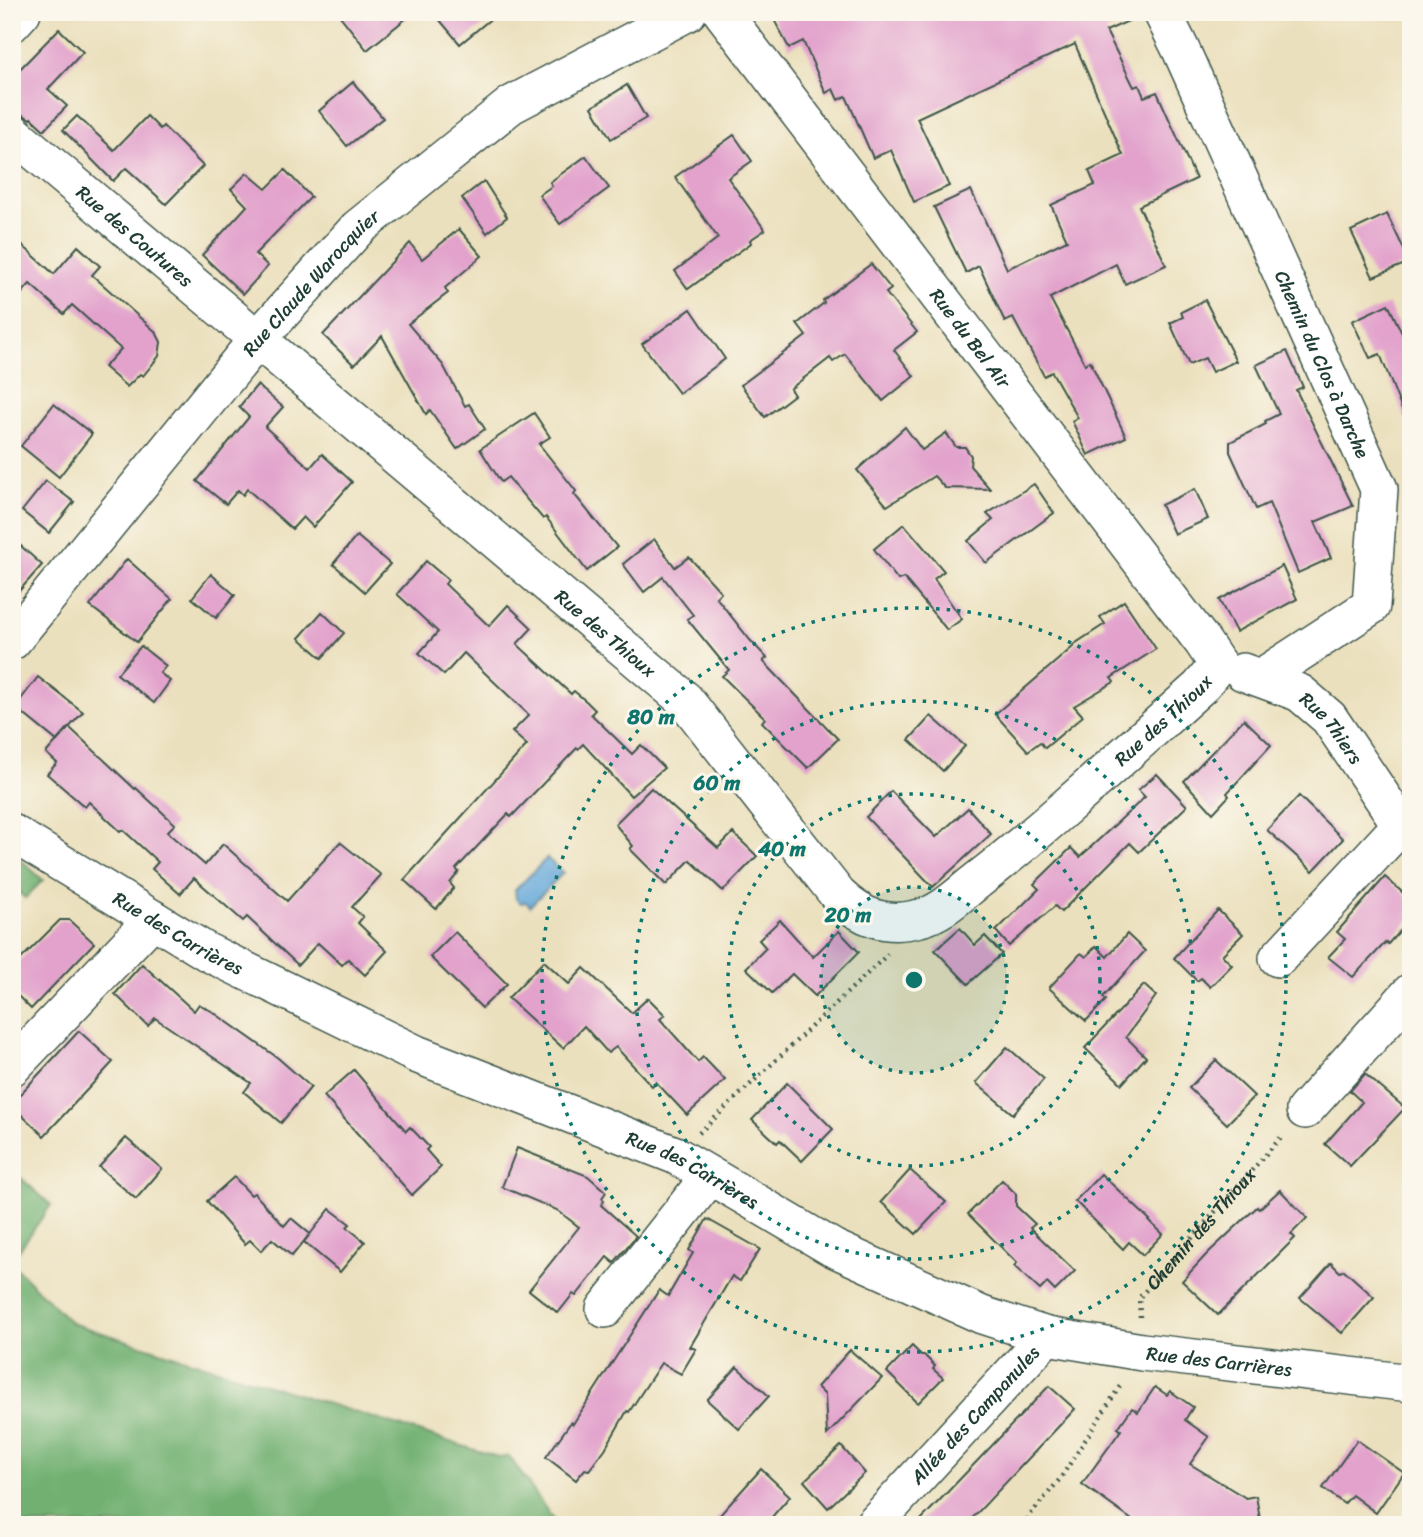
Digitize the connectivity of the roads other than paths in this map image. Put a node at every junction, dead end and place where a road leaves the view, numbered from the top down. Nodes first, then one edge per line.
1 (22, 12) edge
2 (688, 12) edge
3 (722, 12) edge
4 (1162, 12) edge
5 (12, 23) edge
6 (12, 132) edge
7 (257, 340) junction
8 (12, 640) edge
9 (1218, 665) junction
10 (1262, 677) junction
11 (1406, 831) edge
12 (12, 833) edge
13 (153, 919) junction
14 (1278, 958) dead end
15 (1411, 992) edge
16 (12, 1067) edge
17 (1305, 1110) road end
18 (710, 1176) junction
19 (606, 1309) dead end
20 (1047, 1336) junction
21 (1411, 1383) edge
22 (873, 1525) edge

1 - 5 street
2 - 7 street, Rue Claude Warocquier
3 - 9 street, Rue du Bel Air
4 - 10 street, Chemin du Clos à Darche
6 - 7 street, Rue des Coutures
7 - 8 street, Rue Claude Warocquier
7 - 9 street, Rue des Thioux
9 - 10 street, Rue Thiers
10 - 11 street, Rue Thiers
11 - 14 street
12 - 13 street, Rue des Carrières
13 - 16 street
13 - 18 street, Rue des Carrières
15 - 17 street
18 - 19 street
18 - 20 street, Rue des Carrières
20 - 21 street, Rue des Carrières
20 - 22 street, Allée des Campanules

